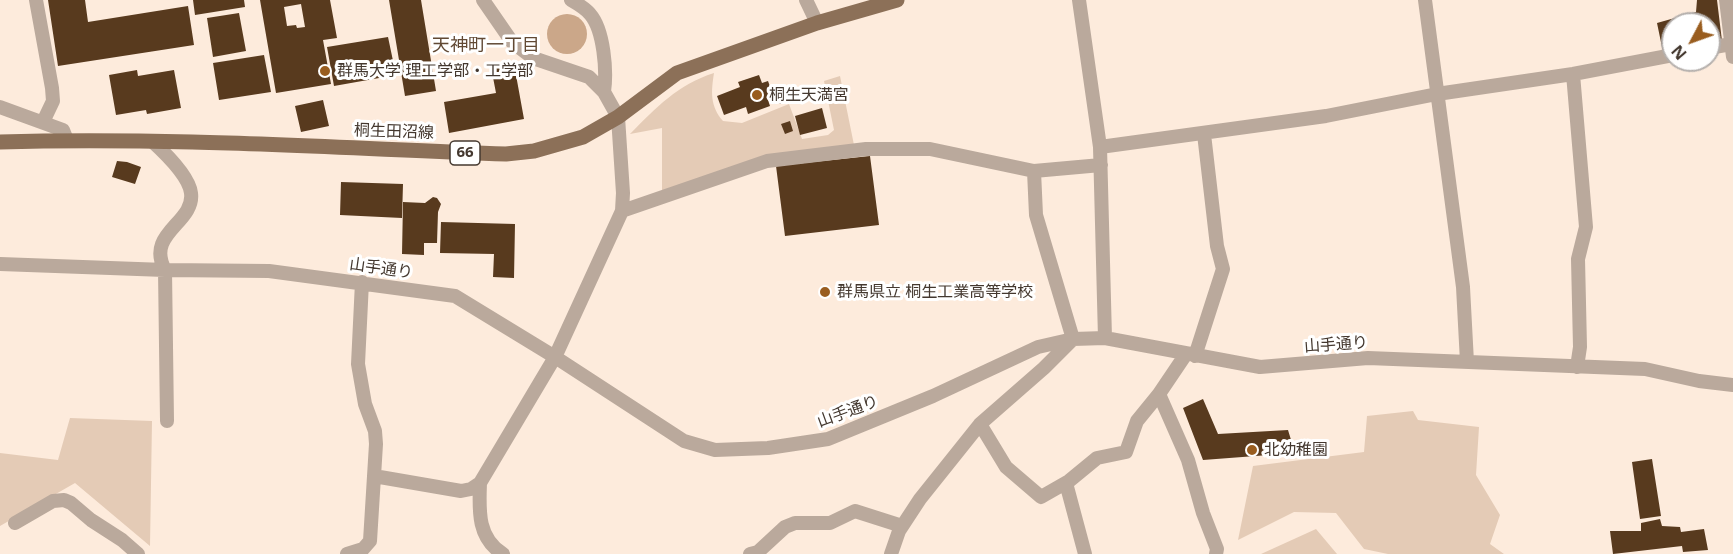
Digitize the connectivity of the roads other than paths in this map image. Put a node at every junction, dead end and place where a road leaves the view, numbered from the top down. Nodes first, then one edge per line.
1 (36, 0) edge
2 (483, 0) edge
3 (571, 0) edge
4 (806, 0) edge
5 (897, 0) edge
6 (1079, 0) edge
7 (1425, 0) edge
8 (1726, 0) edge
9 (817, 23) junction
10 (1732, 50) edge
11 (1661, 57) edge
12 (1574, 74) junction
13 (604, 92) junction
14 (1437, 94) junction
15 (0, 107) edge
16 (618, 117) junction
17 (43, 122) junction
18 (1204, 134) junction
19 (67, 140) junction
20 (152, 141) junction
21 (0, 142) edge
22 (1100, 147) junction
23 (1101, 165) junction
24 (1035, 171) junction
25 (622, 211) junction
26 (1, 262) edge
27 (165, 270) junction
28 (362, 282) junction
29 (1106, 338) junction
30 (1073, 339) junction
31 (1190, 355) junction
32 (555, 357) junction
33 (1467, 362) junction
34 (1577, 367) junction
35 (1733, 385) edge
36 (1159, 394) junction
37 (167, 421) dead end
38 (980, 424) junction
39 (374, 476) junction
40 (480, 483) junction
41 (1066, 483) junction
42 (15, 523) dead end
43 (902, 526) junction
44 (138, 554) edge
45 (347, 554) edge
46 (503, 554) edge
47 (750, 554) edge
48 (891, 554) edge
49 (1085, 554) edge
50 (1216, 554) edge

1 - 17 street
2 - 13 street
3 - 13 street
4 - 9 street
5 - 9 main road, 桐生田沼線 / 66
6 - 22 street
7 - 14 street
8 - 10 street
9 - 16 main road, 桐生田沼線 / 66
11 - 12 street
12 - 14 street
12 - 34 street
13 - 16 street
14 - 18 street
14 - 33 street
15 - 17 street
16 - 20 main road, 桐生田沼線 / 66
16 - 25 street
17 - 19 street
18 - 22 street
18 - 31 street
19 - 20 main road, 桐生田沼線 / 66
19 - 21 main road, 桐生田沼線 / 66
20 - 27 street
22 - 23 street
23 - 24 street
23 - 29 street
24 - 25 street
24 - 30 street
25 - 32 street
26 - 27 street, 山手通り
27 - 28 street, 山手通り
27 - 37 street
28 - 32 street, 山手通り
28 - 39 street
29 - 30 street, 山手通り
29 - 31 street, 山手通り
30 - 32 street, 山手通り
30 - 38 street
31 - 33 street, 山手通り
31 - 36 street
32 - 40 street
33 - 34 street, 山手通り
34 - 35 street, 山手通り
36 - 41 street
36 - 50 street
38 - 41 street
38 - 43 street
39 - 40 street
39 - 45 street
40 - 46 street
41 - 49 street
42 - 44 street
43 - 47 street
43 - 48 street

